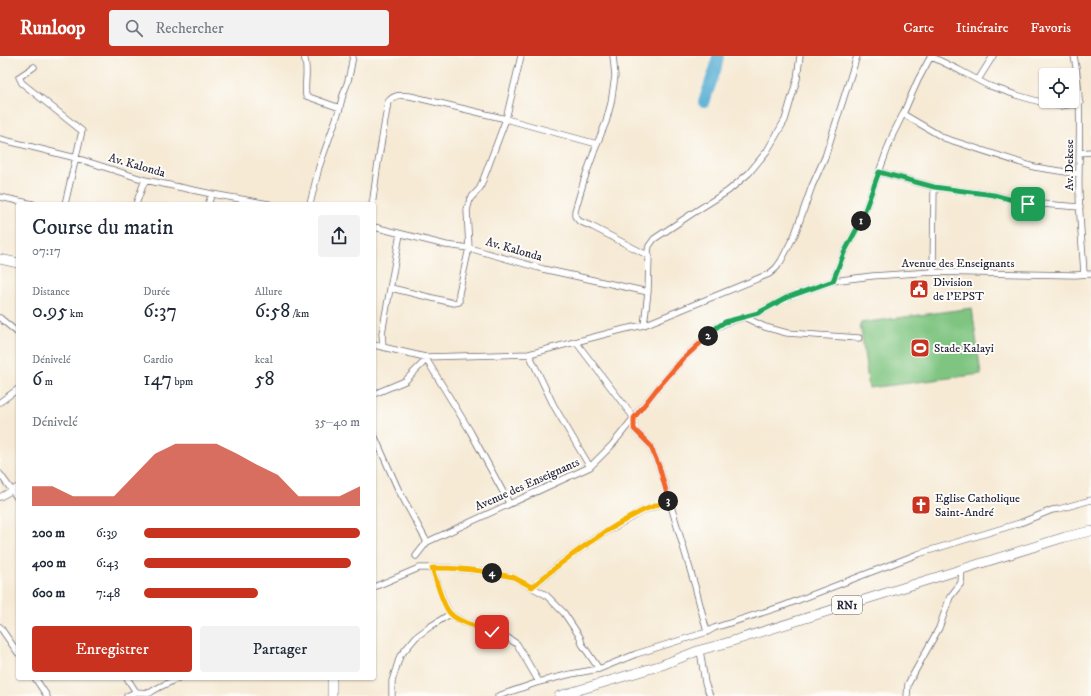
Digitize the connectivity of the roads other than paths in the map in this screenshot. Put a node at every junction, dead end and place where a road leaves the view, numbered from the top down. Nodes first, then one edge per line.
1 (304, 56) edge
2 (353, 56) edge
3 (521, 56) edge
4 (613, 56) edge
5 (800, 56) edge
6 (857, 56) edge
7 (930, 56) edge
8 (993, 56) edge
9 (1074, 56) edge
10 (34, 67) dead end
11 (978, 80) junction
12 (1080, 103) junction
13 (340, 108) junction
14 (904, 114) junction
15 (506, 119) junction
16 (0, 139) edge
17 (597, 144) junction
18 (1091, 152) edge
19 (1079, 153) junction
20 (76, 158) junction
21 (879, 172) junction
22 (1079, 174) junction
23 (145, 180) junction
24 (934, 187) junction
25 (212, 194) junction
26 (0, 197) edge
27 (24, 202) edge
28 (65, 202) edge
29 (137, 202) edge
30 (209, 202) edge
31 (258, 202) edge
32 (310, 202) edge
33 (372, 202) edge
34 (1080, 207) junction
35 (376, 228) edge
36 (400, 234) junction
37 (469, 248) junction
38 (649, 256) junction
39 (0, 260) edge
40 (16, 263) edge
41 (933, 272) junction
42 (1084, 274) junction
43 (1091, 274) edge
44 (833, 281) junction
45 (391, 288) junction
46 (648, 292) junction
47 (744, 317) junction
48 (0, 318) edge
49 (644, 325) junction
50 (16, 331) edge
51 (859, 338) dead end
52 (576, 342) junction
53 (376, 345) edge
54 (383, 347) junction
55 (528, 354) junction
56 (426, 359) junction
57 (16, 390) edge
58 (376, 393) edge
59 (0, 402) edge
60 (634, 418) junction
61 (376, 440) edge
62 (590, 467) junction
63 (0, 474) edge
64 (15, 488) edge
65 (0, 497) edge
66 (1091, 500) edge
67 (669, 501) junction
68 (509, 503) junction
69 (1091, 531) edge
70 (426, 542) junction
71 (416, 556) dead end
72 (432, 568) junction
73 (962, 569) junction
74 (376, 586) edge
75 (532, 587) junction
76 (450, 614) junction
77 (0, 627) edge
78 (707, 632) junction
79 (16, 650) edge
80 (700, 650) junction
81 (599, 668) junction
82 (36, 680) edge
83 (128, 680) edge
84 (174, 680) edge
85 (332, 680) edge
86 (539, 682) junction
87 (136, 692) junction
88 (47, 696) edge
89 (127, 696) edge
90 (332, 696) edge
91 (392, 696) edge
92 (498, 696) edge
93 (562, 696) edge
94 (710, 696) edge
95 (907, 696) edge

1 - 13 street
2 - 13 street
3 - 15 street
4 - 17 street
5 - 38 street
6 - 49 street
7 - 11 street
7 - 14 street
8 - 11 street
9 - 12 street, Av. Dekese
10 - 20 street
11 - 12 street
12 - 19 street, Av. Dekese
13 - 32 street
14 - 21 street
14 - 22 street
15 - 17 street
15 - 33 street
15 - 37 street
16 - 20 street, Av. Kalonda
17 - 38 street
18 - 19 street
19 - 22 street, Av. Dekese
20 - 23 street, Av. Kalonda
20 - 28 street
21 - 24 street
21 - 44 street
22 - 34 street, Av. Dekese
23 - 25 street, Av. Kalonda
23 - 29 street
24 - 34 street
24 - 41 street
25 - 30 street
25 - 31 street, Av. Kalonda
26 - 27 street
34 - 42 street, Av. Dekese
35 - 36 street, Av. Kalonda
36 - 37 street, Av. Kalonda
36 - 45 street
37 - 45 street
37 - 46 street, Av. Kalonda
38 - 46 street
39 - 40 highway
41 - 42 street, Avenue des Enseignants
41 - 44 street, Avenue des Enseignants
42 - 43 street, Avenue des Enseignants
44 - 47 street, Avenue des Enseignants
45 - 54 street
46 - 49 street
47 - 51 street
47 - 60 street, Avenue des Enseignants
48 - 50 street
49 - 52 street
52 - 55 street
52 - 60 street
53 - 54 street
54 - 56 street
55 - 56 street
55 - 62 street
56 - 58 street
56 - 68 street
57 - 59 street
60 - 62 street, Avenue des Enseignants
60 - 67 street
61 - 70 street
62 - 68 street, Avenue des Enseignants
63 - 64 street
64 - 65 street
66 - 78 street
67 - 75 street
67 - 78 street
68 - 70 street, Avenue des Enseignants
69 - 73 highway, RN1
70 - 71 street, Avenue des Enseignants
72 - 74 street
72 - 75 street
72 - 76 street
73 - 80 highway, RN1
73 - 95 street
75 - 81 street
76 - 86 street
76 - 91 street
77 - 79 street
78 - 81 street
80 - 93 highway, RN1
80 - 94 street
81 - 86 street
82 - 88 street
83 - 87 street
84 - 87 street
85 - 90 highway
86 - 92 street
87 - 89 street

